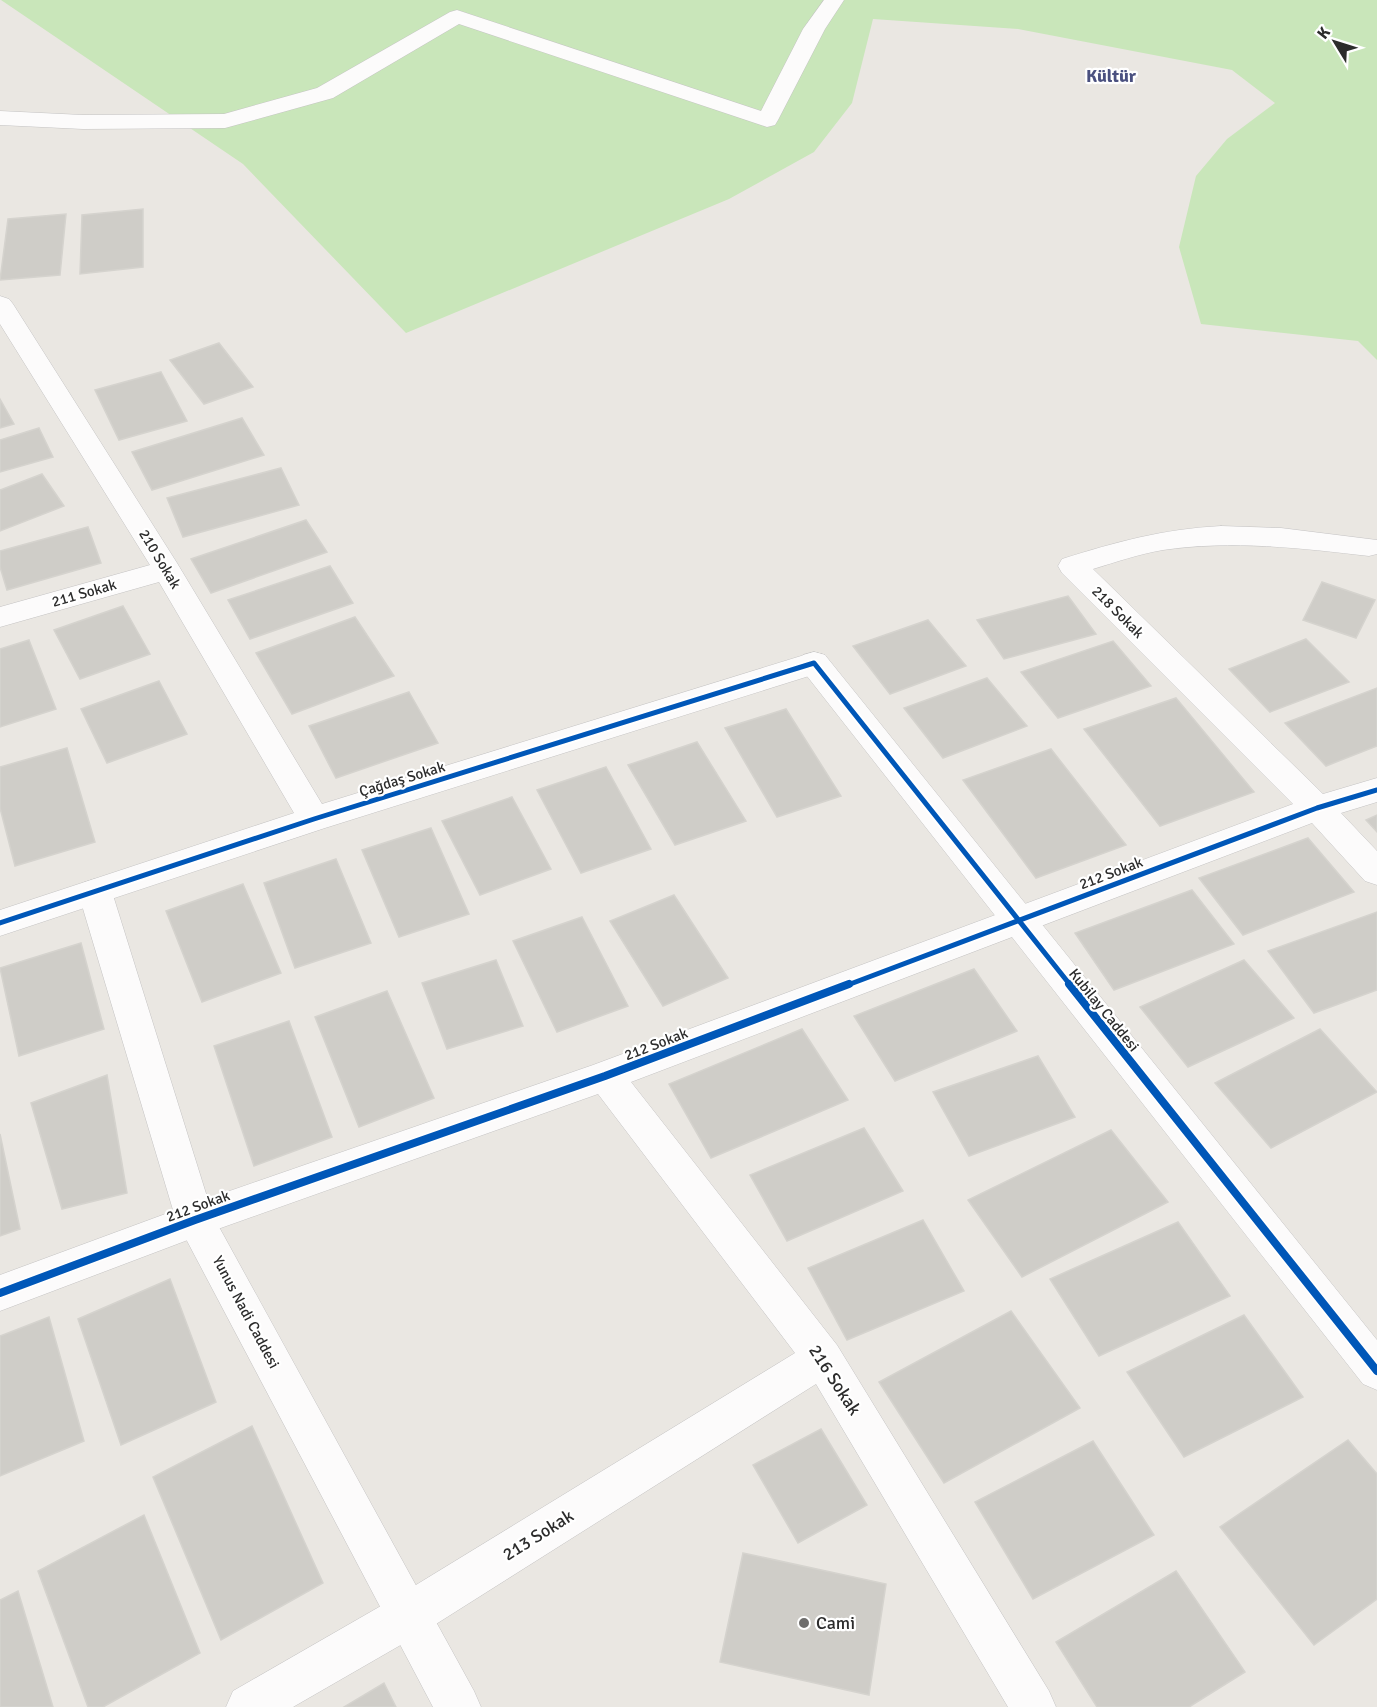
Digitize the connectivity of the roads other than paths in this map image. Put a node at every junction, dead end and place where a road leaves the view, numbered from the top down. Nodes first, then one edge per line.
1 (834, 0) edge
2 (0, 118) edge
3 (0, 304) edge
4 (1369, 547) dead end
5 (167, 570) junction
6 (0, 617) edge
7 (814, 663) joint
8 (1377, 790) edge
9 (1317, 808) junction
10 (314, 819) junction
11 (1377, 872) edge
12 (95, 892) junction
13 (1017, 920) junction
14 (0, 923) edge
15 (605, 1076) junction
16 (195, 1220) junction
17 (0, 1293) edge
18 (823, 1358) junction
19 (1377, 1371) edge
20 (409, 1615) junction
21 (249, 1707) edge
22 (458, 1707) edge
23 (1033, 1707) edge

1 - 2 street
3 - 5 street, 210 Sokak
4 - 9 street, 218 Sokak
5 - 6 street, 211 Sokak
5 - 10 street, 210 Sokak
7 - 10 street, Çağdaş Sokak
7 - 13 street, Kubilay Caddesi
8 - 9 street, 212 Sokak
9 - 11 street, 218 Sokak
9 - 13 street, 212 Sokak
10 - 12 street, Çağdaş Sokak
12 - 14 street, Çağdaş Sokak
12 - 16 street, Yunus Nadi Caddesi
13 - 15 street, 212 Sokak
13 - 19 street, Kubilay Caddesi
15 - 16 street, 212 Sokak
15 - 18 street, 216 Sokak
16 - 17 street, 212 Sokak
16 - 20 street, Yunus Nadi Caddesi
18 - 20 street, 213 Sokak
18 - 23 street, 216 Sokak
20 - 21 street, 213 Sokak
20 - 22 street, Yunus Nadi Caddesi

